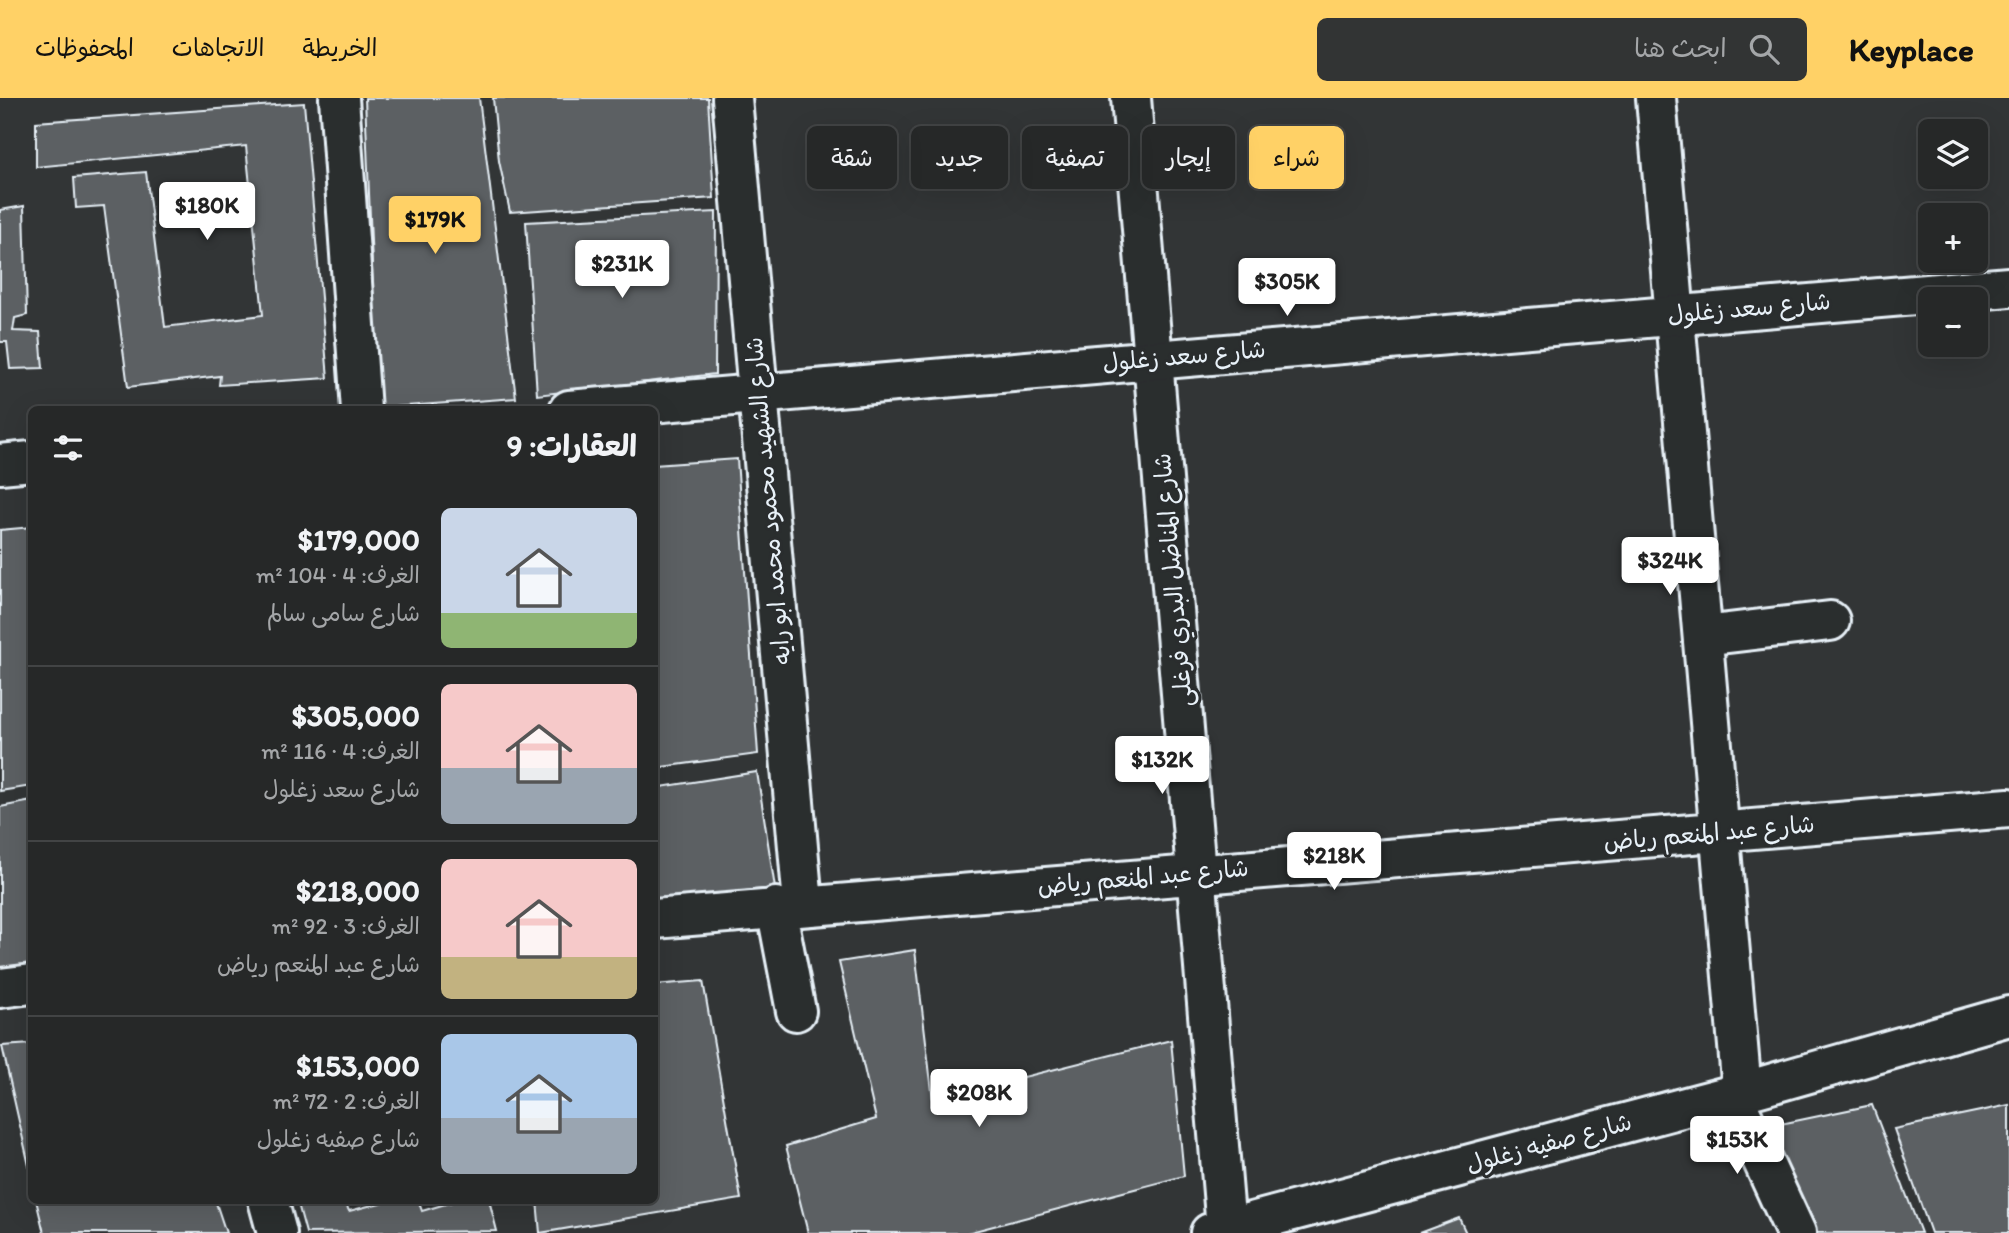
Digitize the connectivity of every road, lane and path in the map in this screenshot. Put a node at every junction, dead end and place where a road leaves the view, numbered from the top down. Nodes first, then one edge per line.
1 (339, 98) edge
2 (732, 98) edge
3 (1131, 98) edge
4 (1657, 98) edge
5 (2009, 288) edge
6 (1675, 314) junction
7 (1154, 359) junction
8 (758, 393) junction
9 (360, 406) edge
10 (613, 406) edge
11 (28, 461) edge
12 (0, 464) edge
13 (1830, 621) dead end
14 (1703, 636) junction
15 (2009, 808) edge
16 (1720, 832) junction
17 (1198, 873) junction
18 (790, 906) junction
19 (658, 919) edge
20 (28, 984) edge
21 (0, 988) edge
22 (796, 1011) dead end
23 (2009, 1016) edge
24 (1737, 1093) junction
25 (269, 1204) edge
26 (1309, 1221) edge
27 (1218, 1231) edge
28 (277, 1233) edge
29 (1796, 1233) edge

1 - 9 street
2 - 8 street, شارع الشهيد محمود محمد ابو رايه
3 - 7 street, شارع المناضل البدري فرغلى
4 - 6 street
5 - 6 street, شارع سعد زغلول
6 - 7 street, شارع سعد زغلول
6 - 14 street
7 - 8 street, شارع سعد زغلول
7 - 17 street, شارع المناضل البدري فرغلى
8 - 10 street, شارع سعد زغلول
8 - 18 street, شارع الشهيد محمود محمد ابو رايه
11 - 12 street
13 - 14 street
14 - 16 street
15 - 16 street, شارع عبد المنعم رياض
16 - 17 street, شارع عبد المنعم رياض
16 - 24 street
17 - 18 street, شارع عبد المنعم رياض
17 - 27 street, شارع المناضل البدري فرغلى
18 - 19 street, شارع عبد المنعم رياض
18 - 22 street, شارع الشهيد محمود محمد ابو رايه
20 - 21 street
23 - 24 street, شارع صفيه زغلول
24 - 26 street, شارع صفيه زغلول
24 - 29 street
25 - 28 street
26 - 27 street, شارع صفيه زغلول

